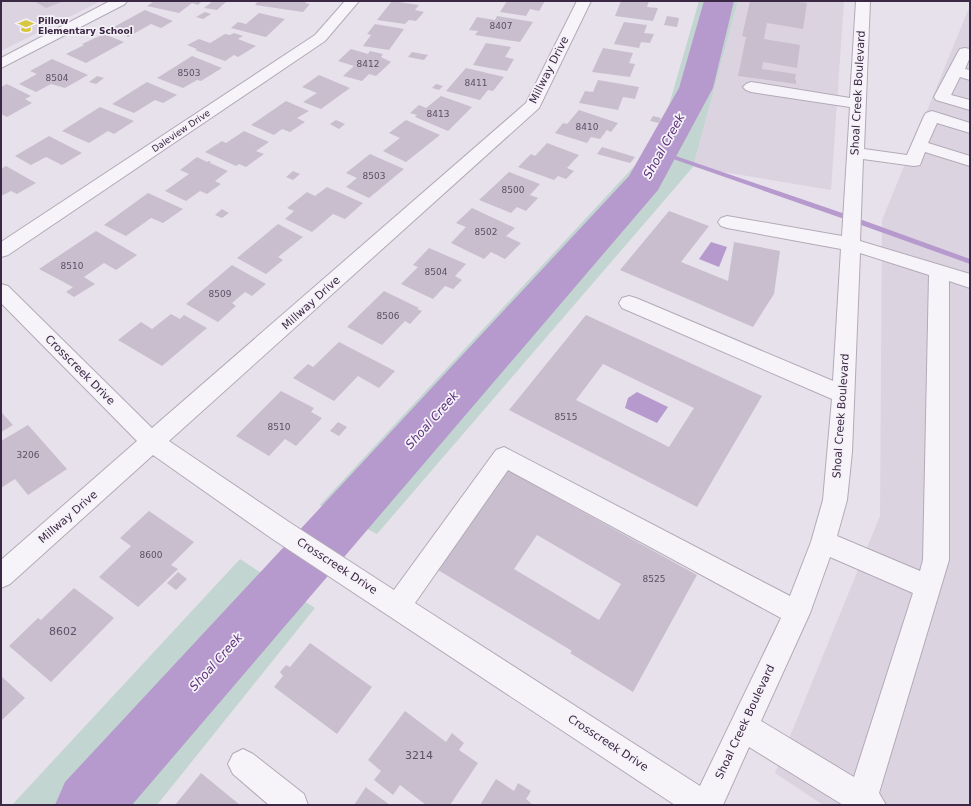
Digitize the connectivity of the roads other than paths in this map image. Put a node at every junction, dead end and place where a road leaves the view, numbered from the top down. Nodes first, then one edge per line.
1 (120, 1) edge
2 (352, 1) edge
3 (584, 1) edge
4 (863, 1) edge
5 (968, 49) edge
6 (1, 64) edge
7 (963, 73) edge
8 (751, 87) dead end
9 (942, 97) junction
10 (858, 104) junction
11 (970, 105) edge
12 (932, 116) junction
13 (970, 128) edge
14 (919, 145) junction
15 (856, 153) junction
16 (970, 161) edge
17 (727, 222) dead end
18 (850, 244) junction
19 (1, 251) edge
20 (939, 271) junction
21 (970, 281) edge
22 (1, 290) edge
23 (629, 303) dead end
24 (843, 394) junction
25 (153, 443) junction
26 (823, 542) junction
27 (1, 576) edge
28 (928, 587) junction
29 (398, 606) junction
30 (797, 613) junction
31 (743, 726) junction
32 (244, 764) dead end
33 (866, 802) edge
34 (293, 805) edge
35 (702, 805) edge
36 (707, 805) edge

1 - 6 street
2 - 19 street, Daleview Drive
3 - 25 street, Millway Drive
4 - 10 street, Shoal Creek Boulevard
5 - 7 street
7 - 9 street
8 - 10 street
9 - 11 street
9 - 12 street
10 - 15 street, Shoal Creek Boulevard
12 - 13 street
12 - 14 street
14 - 15 street
14 - 16 street
15 - 18 street, Shoal Creek Boulevard
17 - 18 street
18 - 20 street
18 - 24 street, Shoal Creek Boulevard
20 - 21 street
20 - 28 street
22 - 25 street, Crosscreek Drive
23 - 24 street
24 - 26 street, Shoal Creek Boulevard
25 - 27 street, Millway Drive
25 - 29 street, Crosscreek Drive
26 - 28 street
26 - 30 street, Shoal Creek Boulevard
28 - 33 street
29 - 30 street
29 - 35 street, Crosscreek Drive
30 - 31 street, Shoal Creek Boulevard
31 - 33 street
31 - 36 street, Shoal Creek Boulevard
32 - 34 street

